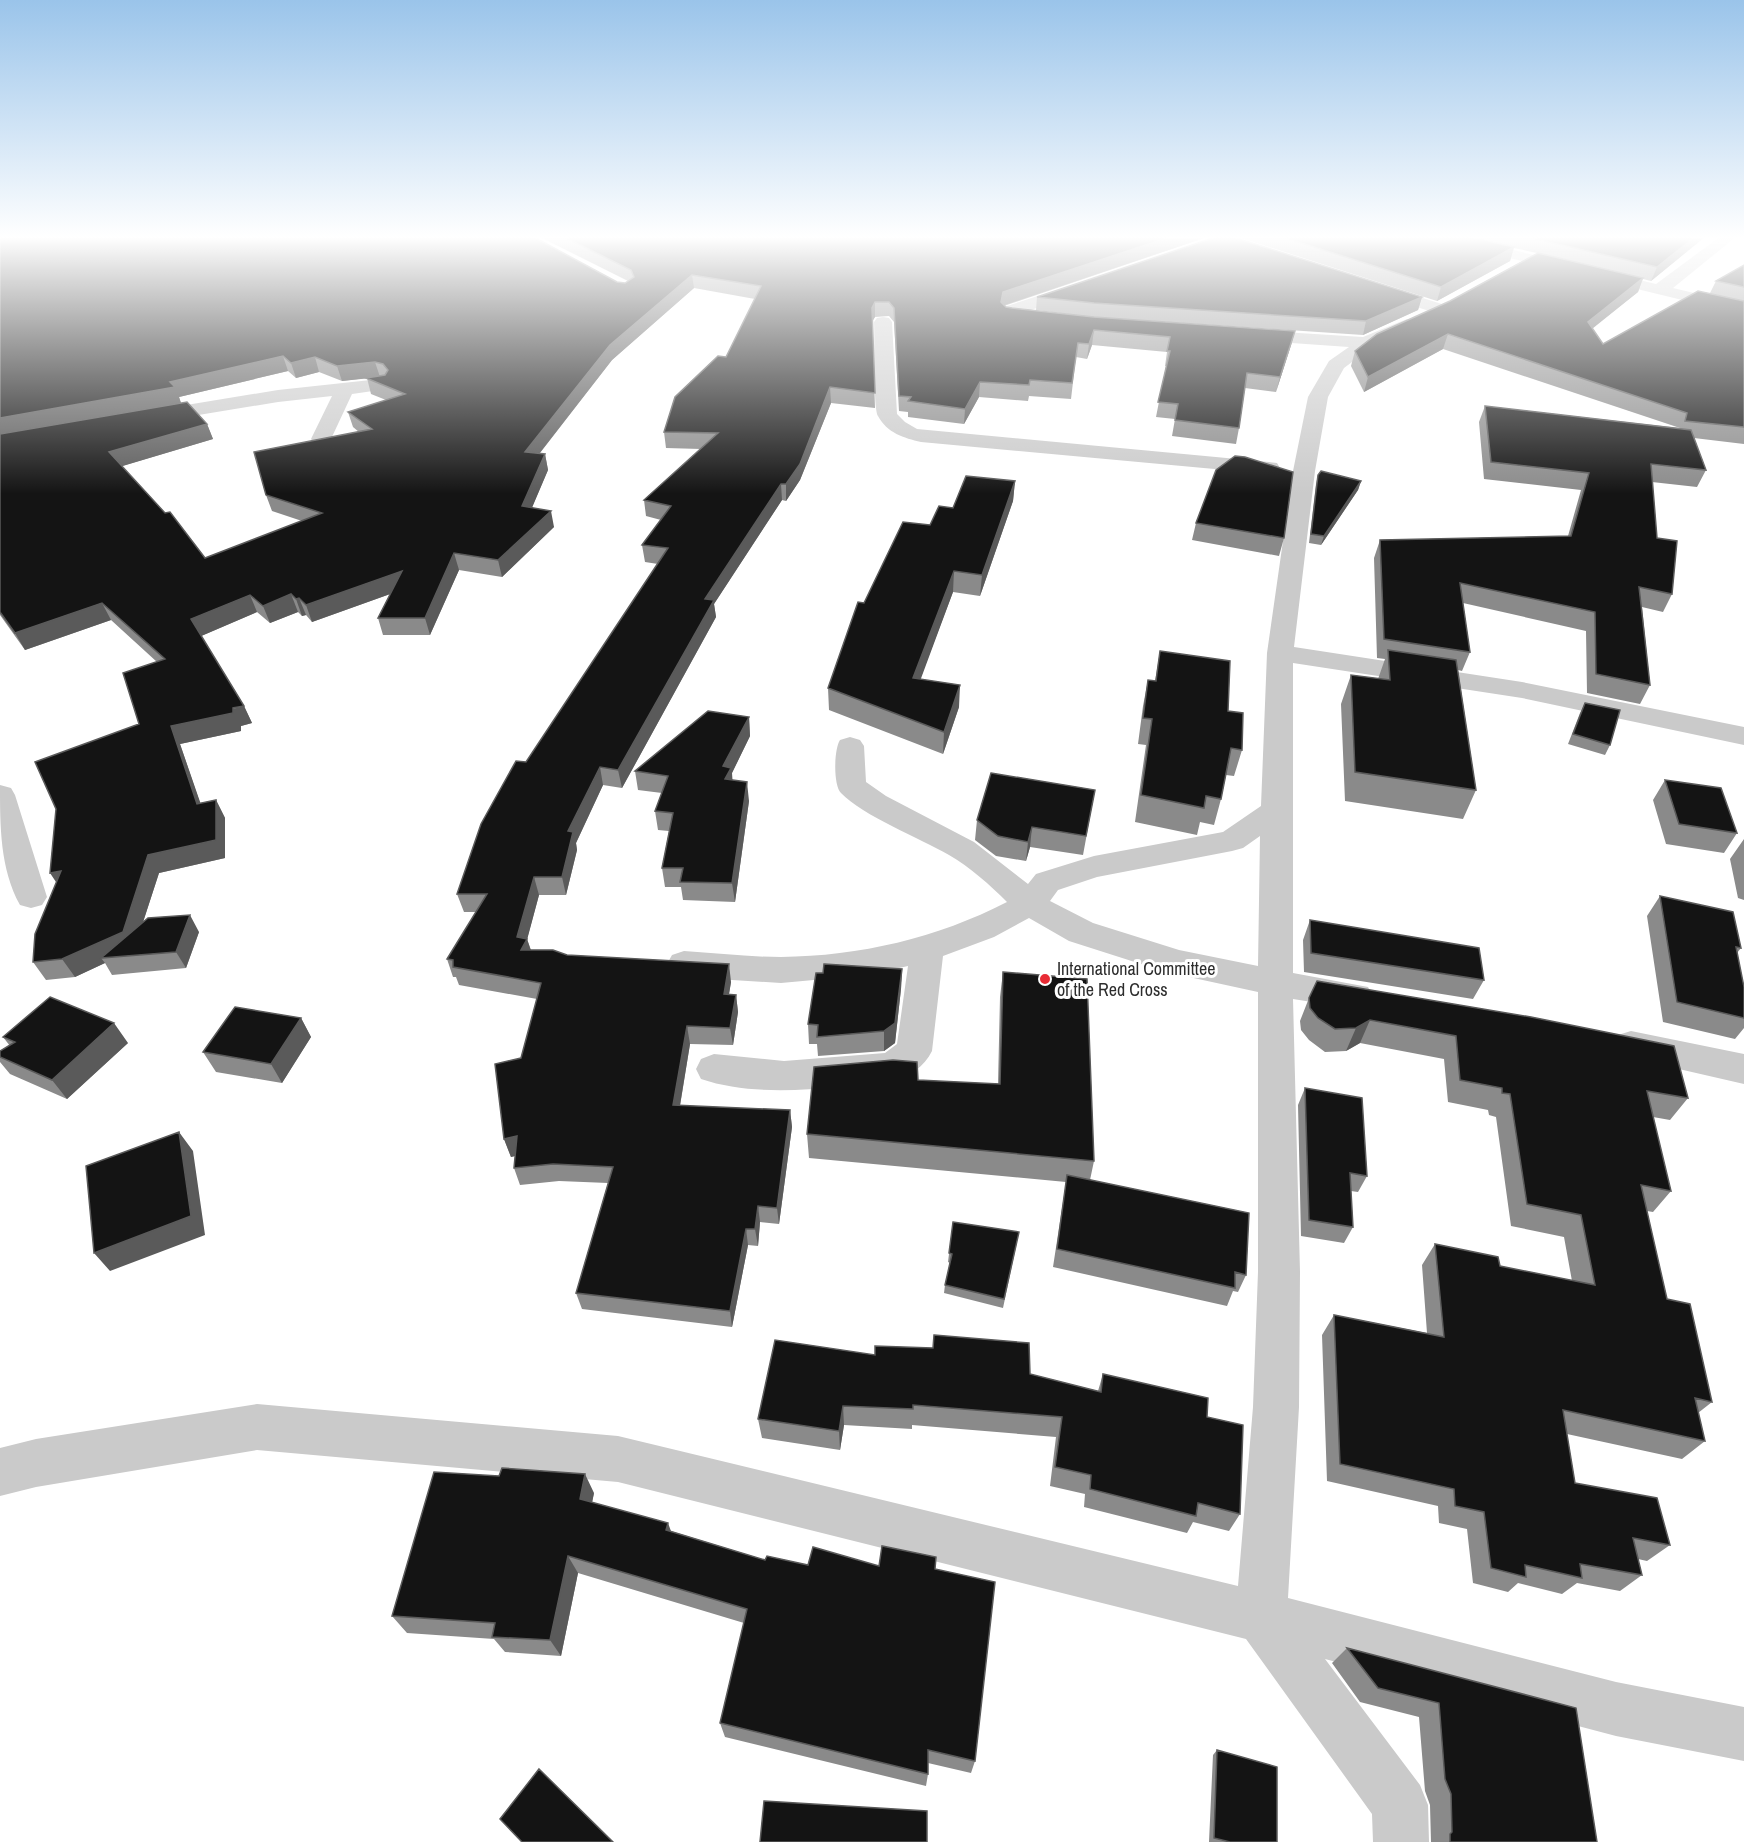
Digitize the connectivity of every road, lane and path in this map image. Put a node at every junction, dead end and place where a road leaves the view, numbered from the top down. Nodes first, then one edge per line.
1 (883, 322) edge
2 (1411, 322) edge
3 (1235, 334) edge
4 (1366, 343) junction
5 (380, 385) edge
6 (345, 388) junction
7 (132, 421) edge
8 (321, 439) edge
9 (1304, 471) junction
10 (1280, 653) junction
11 (1744, 736) edge
12 (850, 746) dead end
13 (0, 795) edge
14 (1276, 810) junction
15 (31, 897) dead end
16 (1029, 904) junction
17 (927, 949) junction
18 (653, 962) edge
19 (1276, 983) junction
20 (1392, 1002) edge
21 (1599, 1039) edge
22 (714, 1069) dead end
23 (1744, 1069) edge
24 (0, 1472) edge
25 (1261, 1617) junction
26 (1744, 1734) edge
27 (1401, 1842) edge

1 - 9 street
2 - 4 street
3 - 4 street
4 - 9 street
5 - 6 street
6 - 7 street
6 - 8 street
9 - 10 street
10 - 11 street
10 - 14 street
12 - 16 street
13 - 15 street
14 - 16 street
14 - 19 street
16 - 17 street
16 - 19 street
17 - 18 street
17 - 22 street
19 - 20 street
19 - 25 street
21 - 23 street
24 - 25 street
25 - 26 street
25 - 27 street

